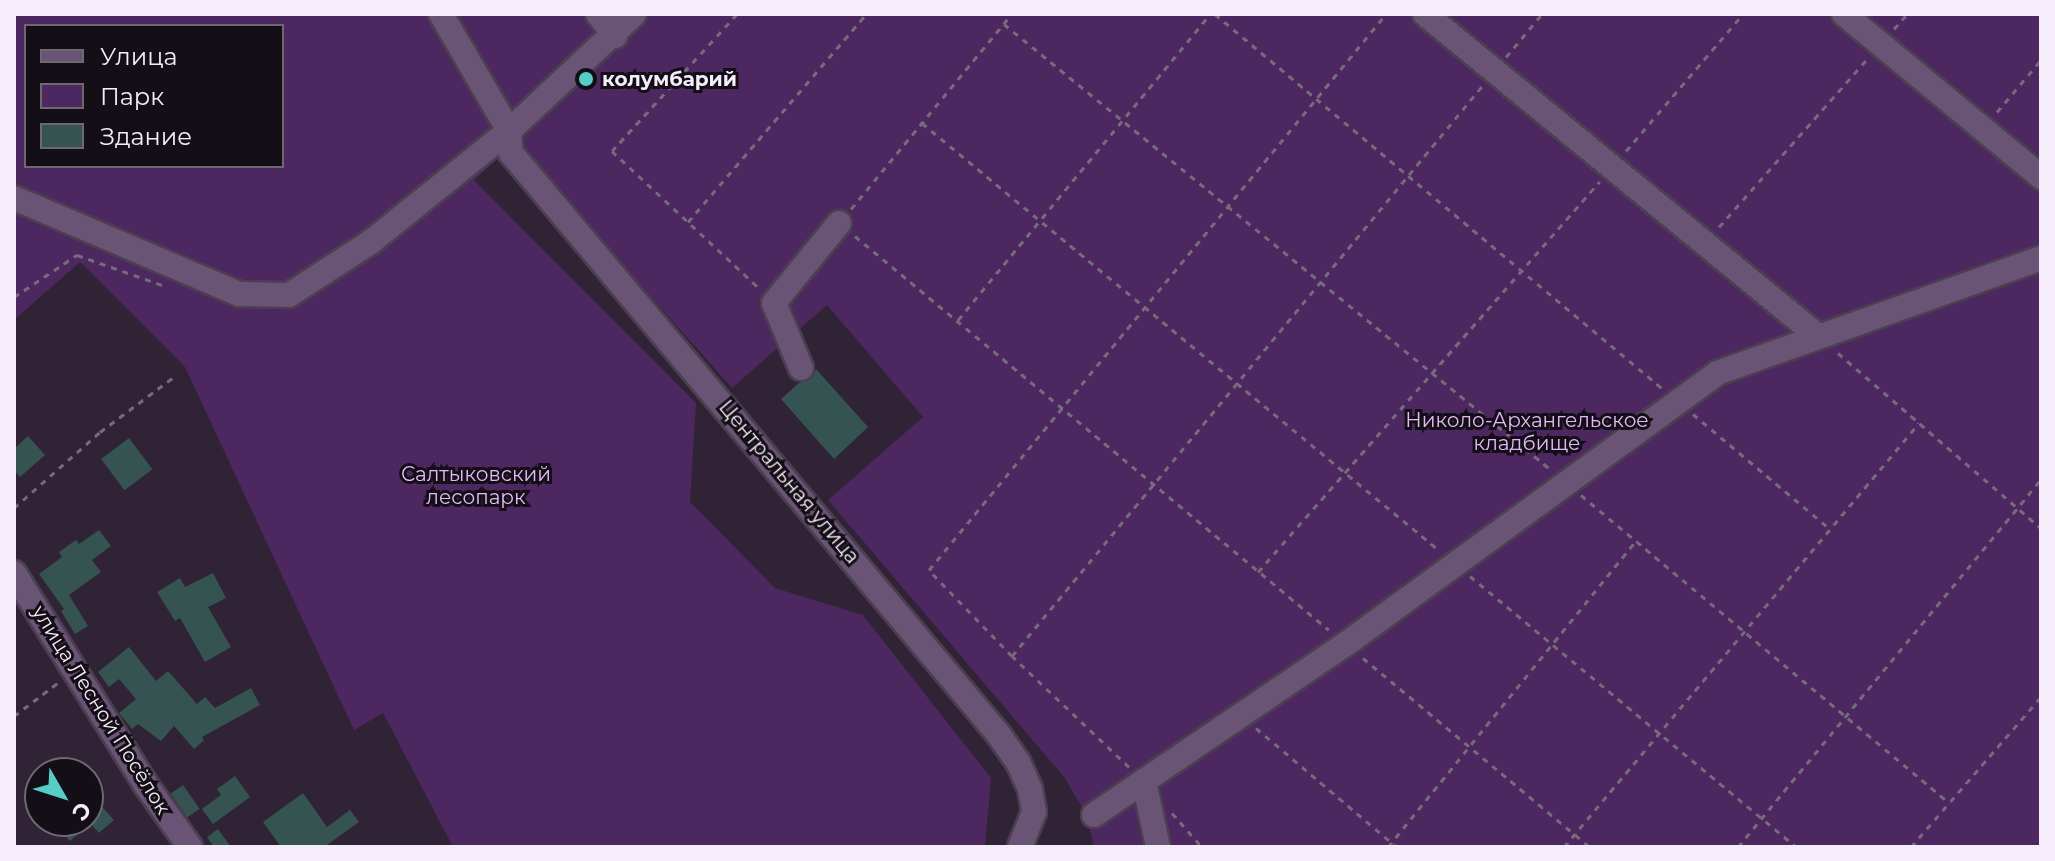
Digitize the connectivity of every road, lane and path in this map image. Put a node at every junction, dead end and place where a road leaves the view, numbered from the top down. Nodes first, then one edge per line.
1 (441, 14) edge
2 (598, 14) edge
3 (634, 14) edge
4 (737, 14) edge
5 (866, 14) edge
6 (1012, 14) edge
7 (1212, 14) edge
8 (1386, 14) edge
9 (1425, 14) edge
10 (1542, 14) edge
11 (1743, 14) edge
12 (1844, 14) edge
13 (1907, 14) edge
14 (1004, 24) junction
15 (615, 36) junction
16 (1880, 44) junction
17 (2041, 60) edge
18 (1494, 71) junction
19 (1317, 99) junction
20 (1120, 119) junction
21 (922, 123) junction
22 (1983, 129) junction
23 (509, 131) junction
24 (1612, 167) junction
25 (1408, 176) junction
26 (2041, 177) edge
27 (14, 198) edge
28 (1228, 207) junction
29 (1038, 219) junction
30 (688, 222) junction
31 (839, 223) junction
32 (1705, 244) junction
33 (2041, 258) edge
34 (1523, 272) junction
35 (1320, 282) junction
36 (175, 289) dead end
37 (14, 297) edge
38 (774, 303) junction
39 (1145, 307) junction
40 (957, 321) junction
41 (1819, 337) junction
42 (801, 368) dead end
43 (1434, 375) junction
44 (175, 376) dead end
45 (1237, 383) junction
46 (1677, 401) junction
47 (1062, 408) junction
48 (1919, 423) junction
49 (1346, 474) junction
50 (2041, 480) edge
51 (1565, 482) junction
52 (1153, 484) junction
53 (14, 508) edge
54 (2018, 508) junction
55 (2041, 528) edge
56 (1830, 529) junction
57 (1636, 541) junction
58 (1455, 564) junction
59 (1258, 572) junction
60 (14, 573) edge
61 (1744, 632) junction
62 (1346, 644) junction
63 (1553, 645) junction
64 (1012, 656) junction
65 (75, 670) junction
66 (2041, 697) edge
67 (1241, 715) junction
68 (14, 716) edge
69 (1845, 717) junction
70 (1660, 733) junction
71 (1471, 748) junction
72 (1144, 781) junction
73 (1949, 803) junction
74 (1094, 815) dead end
75 (1762, 818) junction
76 (1575, 834) junction
77 (1392, 842) junction
78 (190, 847) edge
79 (1020, 847) edge
80 (1158, 847) edge
81 (1388, 847) edge
82 (1397, 847) edge
83 (1564, 847) edge
84 (1590, 847) edge
85 (1738, 847) edge
86 (1797, 847) edge
87 (1911, 847) edge

1 - 23 street, Центральная улица
2 - 15 street
3 - 15 street
4 - 30 path
5 - 30 path
6 - 14 path
7 - 19 path
7 - 20 path
8 - 19 path
9 - 18 street
10 - 18 path
11 - 24 path
12 - 16 street
13 - 16 path
14 - 20 path
14 - 21 path
15 - 23 street
16 - 22 street
16 - 32 path
17 - 22 path
18 - 24 street
18 - 25 path
19 - 25 path
19 - 28 path
20 - 28 path
20 - 29 path
21 - 29 path
21 - 31 path
22 - 26 street
23 - 27 street
23 - 79 street, Центральная улица
24 - 32 street
24 - 34 path
25 - 34 path
25 - 35 path
28 - 35 path
28 - 39 path
29 - 39 path
29 - 40 path
30 - 38 path
31 - 38 street
31 - 40 path
32 - 41 street
33 - 41 street
34 - 43 path
34 - 46 path
35 - 43 path
35 - 45 path
36 - 37 path
38 - 42 street
39 - 45 path
39 - 47 path
40 - 47 path
41 - 46 street
41 - 48 path
43 - 49 path
43 - 51 path
44 - 53 path
45 - 49 path
45 - 52 path
46 - 51 street
46 - 56 path
47 - 52 path
47 - 64 path
48 - 54 path
48 - 56 path
49 - 58 path
49 - 59 path
50 - 54 path
51 - 57 path
51 - 58 street
52 - 59 path
52 - 64 path
54 - 55 path
54 - 69 path
56 - 61 path
57 - 61 path
57 - 63 path
58 - 62 street
58 - 63 path
59 - 62 path
60 - 65 street, улица Лесной Посёлок
61 - 69 path
61 - 70 path
62 - 67 street
62 - 71 path
63 - 70 path
63 - 71 path
64 - 72 path
65 - 68 path
65 - 78 street, улица Лесной Посёлок
66 - 73 path
67 - 72 street
67 - 77 path
69 - 73 path
69 - 75 path
70 - 75 path
70 - 76 path
71 - 76 path
71 - 77 path
72 - 74 street
72 - 80 street
73 - 87 path
75 - 85 path
75 - 86 path
76 - 83 path
76 - 84 path
77 - 81 path
77 - 82 path

